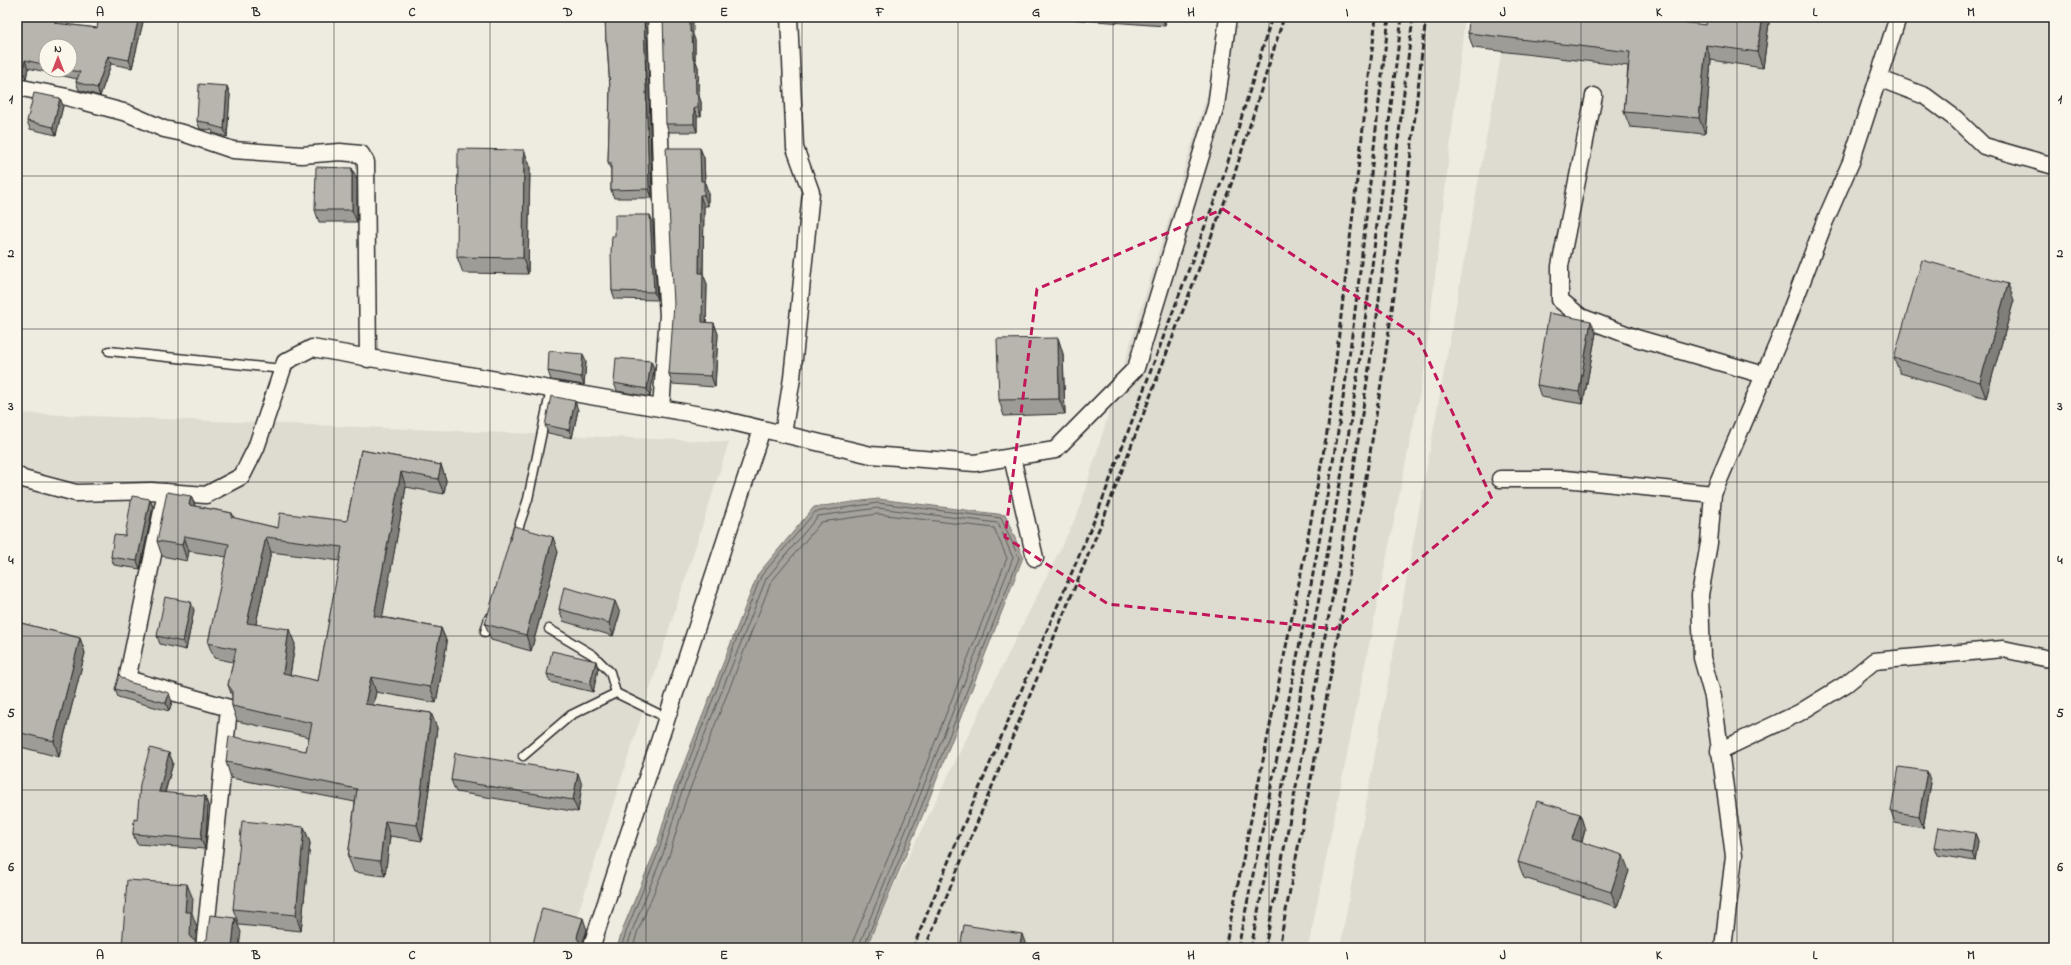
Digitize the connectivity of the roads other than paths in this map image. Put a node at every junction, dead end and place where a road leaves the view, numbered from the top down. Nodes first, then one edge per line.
1 (656, 17) edge
2 (789, 17) edge
3 (1228, 17) edge
4 (1898, 17) edge
5 (1878, 78) junction
6 (17, 86) edge
7 (1594, 96) dead end
8 (2054, 166) edge
9 (109, 351) dead end
10 (368, 359) junction
11 (282, 369) junction
12 (1764, 375) junction
13 (551, 390) junction
14 (660, 408) junction
15 (762, 429) junction
16 (783, 434) junction
17 (1012, 457) junction
18 (17, 475) edge
19 (1500, 479) dead end
20 (166, 492) junction
21 (1713, 494) junction
22 (514, 544) edge
23 (1035, 558) dead end
24 (492, 610) edge
25 (549, 629) dead end
26 (484, 632) edge
27 (2054, 660) edge
28 (616, 693) junction
29 (667, 718) junction
30 (1719, 751) junction
31 (523, 756) dead end
32 (204, 948) edge
33 (591, 948) edge
34 (1723, 948) edge

1 - 14 street
2 - 16 street
3 - 17 street
4 - 5 street
5 - 8 street
5 - 12 street
6 - 10 street
7 - 12 street
9 - 11 lane
10 - 11 street
10 - 13 street
11 - 20 street
12 - 21 street
13 - 14 street
13 - 22 lane
14 - 15 street
15 - 16 street
15 - 29 street
16 - 17 street
17 - 23 street
18 - 20 street
19 - 21 street
20 - 32 street
21 - 30 street
24 - 26 lane
25 - 28 lane
27 - 30 street
28 - 29 lane
28 - 31 lane
29 - 33 street
30 - 34 street

